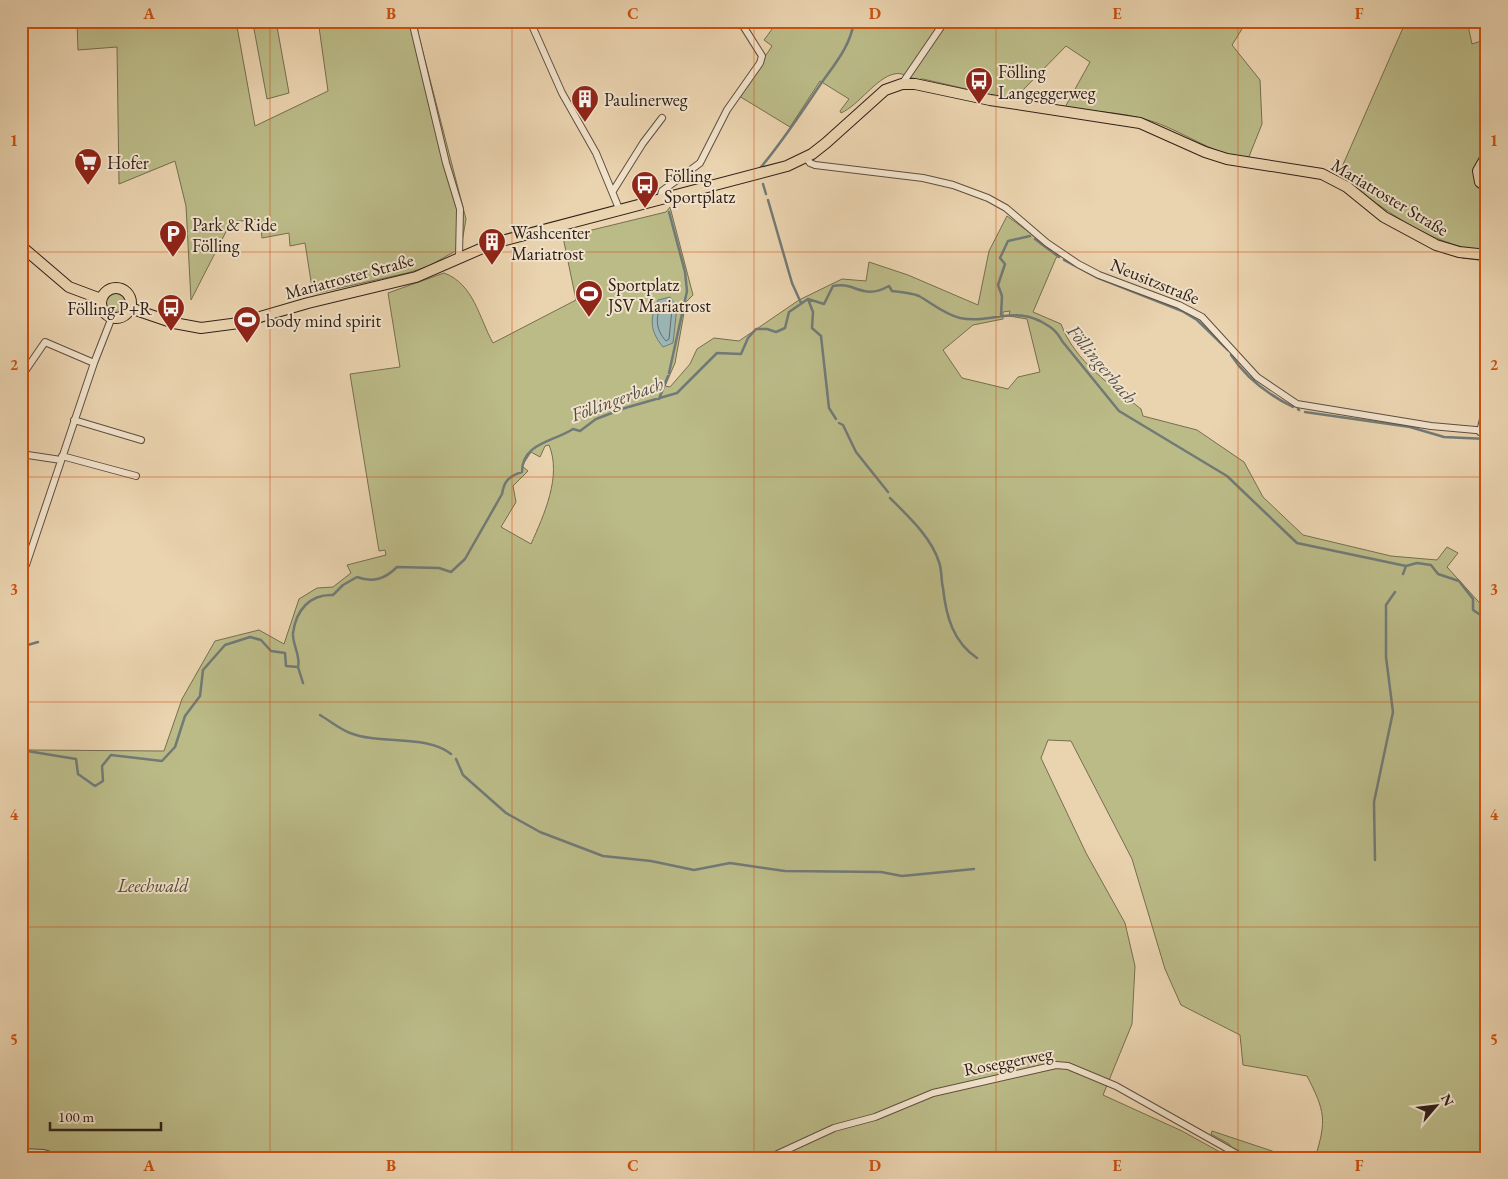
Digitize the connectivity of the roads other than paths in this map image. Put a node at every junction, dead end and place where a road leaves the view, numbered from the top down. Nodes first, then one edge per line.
1 (412, 21) edge
2 (530, 21) edge
3 (740, 21) edge
4 (945, 21) edge
5 (902, 84) junction
6 (662, 118) dead end
7 (1487, 154) edge
8 (806, 157) junction
9 (1487, 187) edge
10 (613, 191) junction
11 (660, 200) junction
12 (620, 211) junction
13 (21, 246) edge
14 (1487, 255) edge
15 (459, 258) junction
16 (101, 298) junction
17 (130, 308) junction
18 (112, 317) junction
19 (94, 363) junction
20 (21, 377) edge
21 (1487, 402) edge
22 (74, 420) junction
23 (1484, 432) edge
24 (141, 440) dead end
25 (21, 454) edge
26 (62, 458) junction
27 (136, 476) dead end
28 (21, 564) edge
29 (21, 1152) edge
30 (60, 1158) edge
31 (768, 1158) edge
32 (1244, 1158) edge

1 - 15 street
2 - 10 street
3 - 11 street
4 - 5 street
5 - 8 main road, Mariatroster Straße
5 - 14 main road, Mariatroster Straße
6 - 10 street
7 - 9 main road
8 - 11 main road, Mariatroster Straße
8 - 23 street, Neusitzstraße
10 - 12 street
11 - 12 main road, Mariatroster Straße
12 - 15 main road, Mariatroster Straße
13 - 16 main road
15 - 17 main road, Mariatroster Straße
16 - 17 main road
16 - 18 main road
17 - 18 main road
18 - 19 street
19 - 20 street
19 - 22 street
21 - 23 street
22 - 24 street
22 - 26 street
25 - 26 street
26 - 27 street
26 - 28 street
29 - 30 street
31 - 32 street, Roseggerweg

